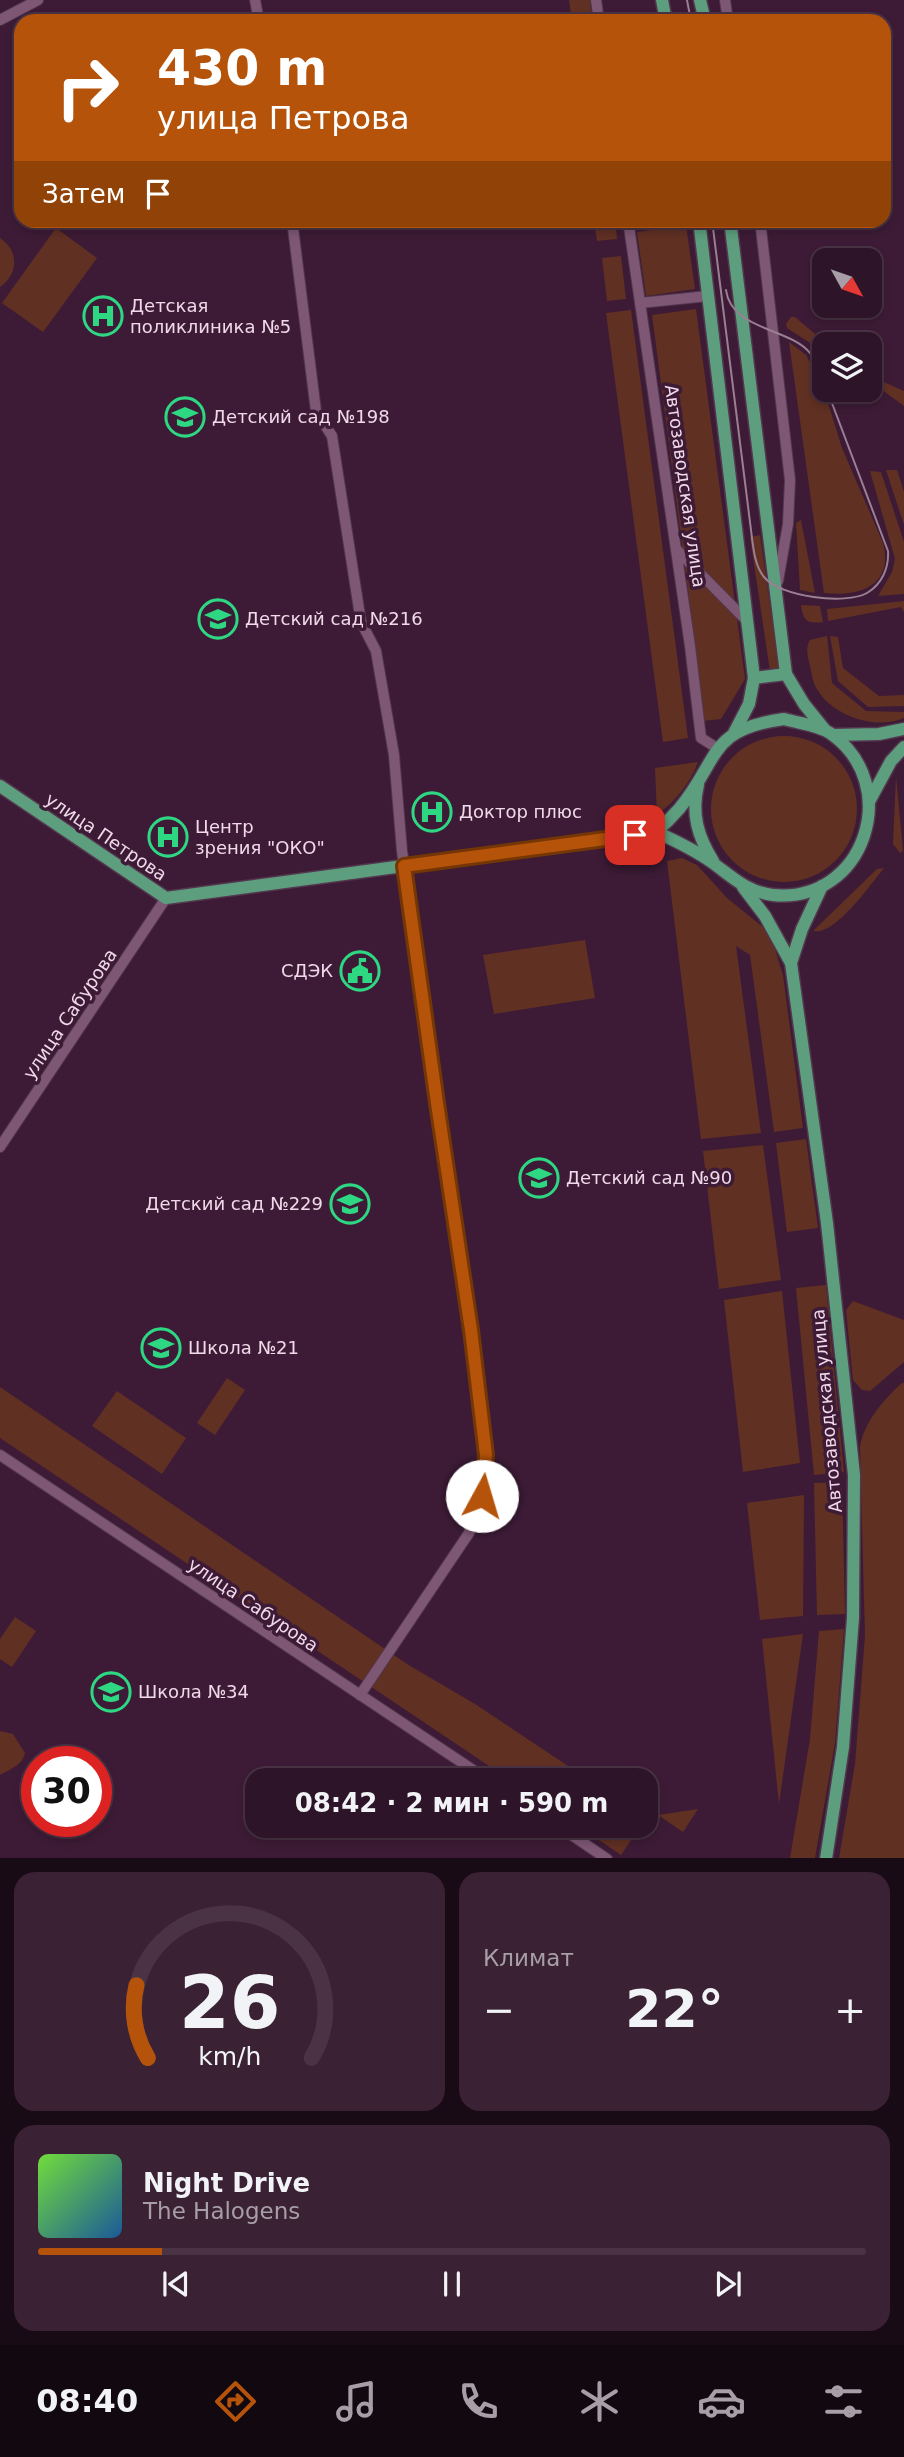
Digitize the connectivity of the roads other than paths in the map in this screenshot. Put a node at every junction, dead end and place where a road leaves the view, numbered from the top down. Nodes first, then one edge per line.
1 (38, 0) edge
2 (0, 20) edge
3 (293, 228) edge
4 (629, 228) edge
5 (700, 228) edge
6 (731, 228) edge
7 (761, 228) edge
8 (708, 296) junction
9 (640, 303) junction
10 (676, 548) junction
11 (776, 592) junction
12 (745, 618) junction
13 (786, 674) junction
14 (754, 678) junction
15 (904, 729) edge
16 (829, 732) junction
17 (734, 733) junction
18 (904, 747) edge
19 (717, 748) junction
20 (699, 777) junction
21 (0, 786) edge
22 (870, 800) junction
23 (656, 832) junction
24 (715, 864) junction
25 (404, 866) junction
26 (822, 886) junction
27 (743, 887) junction
28 (166, 898) junction
29 (791, 963) junction
30 (0, 1147) edge
31 (0, 1455) edge
32 (360, 1695) junction
33 (470, 1768) edge
34 (577, 1838) edge
35 (607, 1858) edge
36 (826, 1858) edge

1 - 2 street
3 - 25 street
4 - 9 street, Автозаводская улица
5 - 8 main road
6 - 11 main road
7 - 11 street
8 - 9 street
8 - 12 main road
9 - 10 street, Автозаводская улица
10 - 12 street
10 - 19 street, Автозаводская улица
11 - 13 main road
12 - 14 main road
13 - 14 main road
13 - 16 main road
14 - 17 main road
15 - 16 main road
16 - 17 main road
16 - 22 main road
17 - 19 main road
18 - 22 main road
19 - 20 main road
20 - 23 main road
20 - 24 main road
21 - 28 main road, улица Петрова
22 - 26 main road
23 - 24 main road
23 - 25 main road, улица Петрова
24 - 27 main road
25 - 28 main road, улица Петрова
25 - 32 street
26 - 27 main road
26 - 29 main road
27 - 29 main road
28 - 30 street, улица Сабурова
29 - 36 main road, Автозаводская улица
31 - 32 street, улица Сабурова
32 - 33 street, улица Сабурова
34 - 35 street

